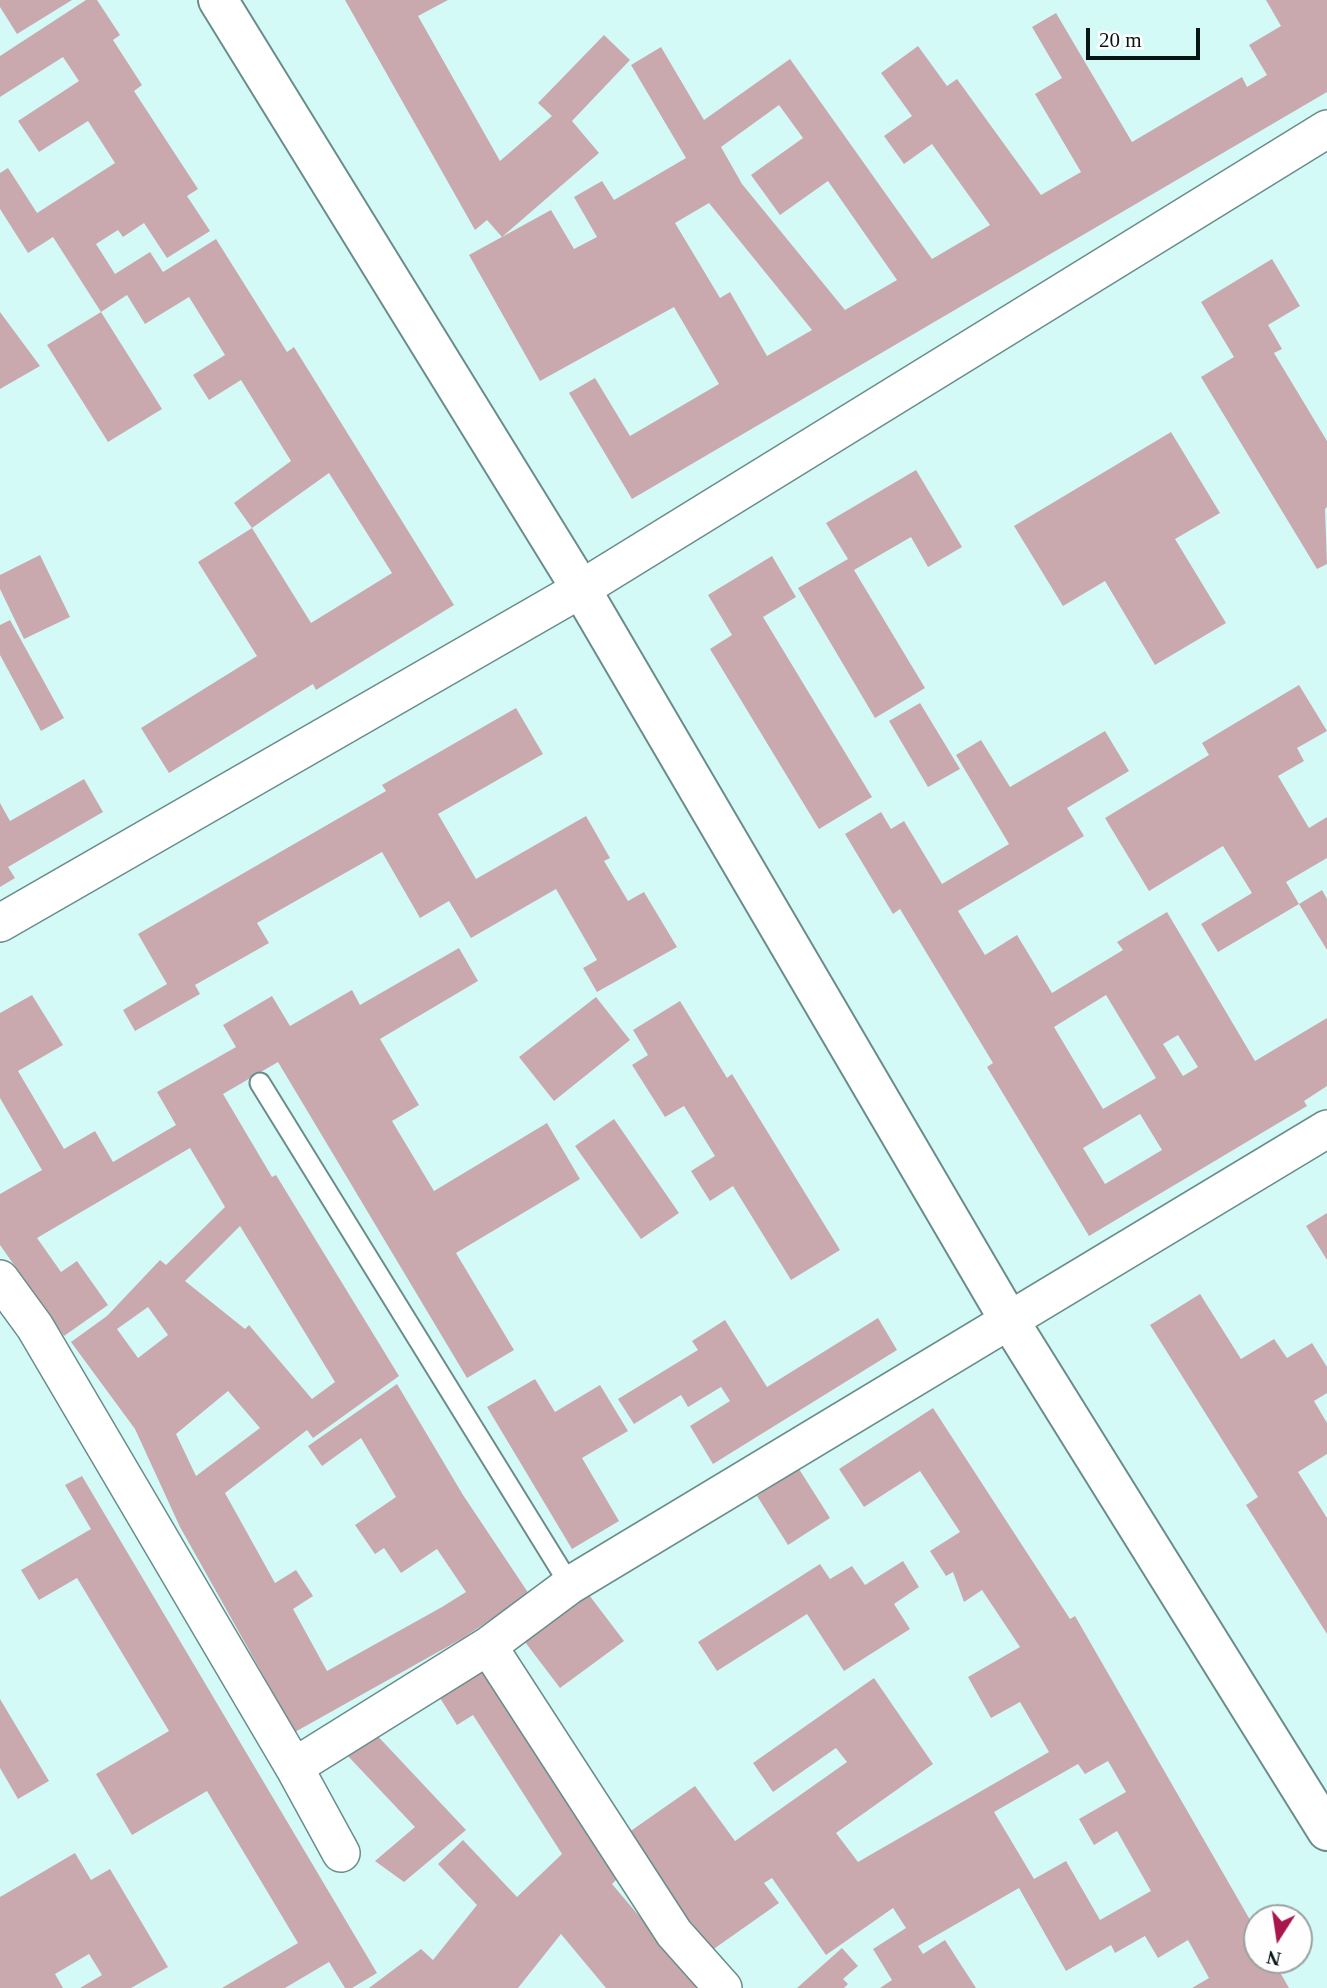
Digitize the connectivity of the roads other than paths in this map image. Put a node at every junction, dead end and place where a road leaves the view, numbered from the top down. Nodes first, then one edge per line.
1 (218, 0) edge
2 (1327, 130) edge
3 (581, 589) junction
4 (0, 923) edge
5 (260, 1083) dead end
6 (1327, 1129) edge
7 (0, 1279) edge
8 (1009, 1320) junction
9 (570, 1585) junction
10 (488, 1646) junction
11 (295, 1767) junction
12 (1327, 1831) edge
13 (341, 1853) dead end
14 (723, 1988) edge

1 - 3 main road
2 - 3 street
3 - 4 street
3 - 8 main road
5 - 9 lane
6 - 8 street
7 - 11 street
8 - 9 street
8 - 12 main road
9 - 10 street
10 - 11 street
10 - 14 street
11 - 13 street

